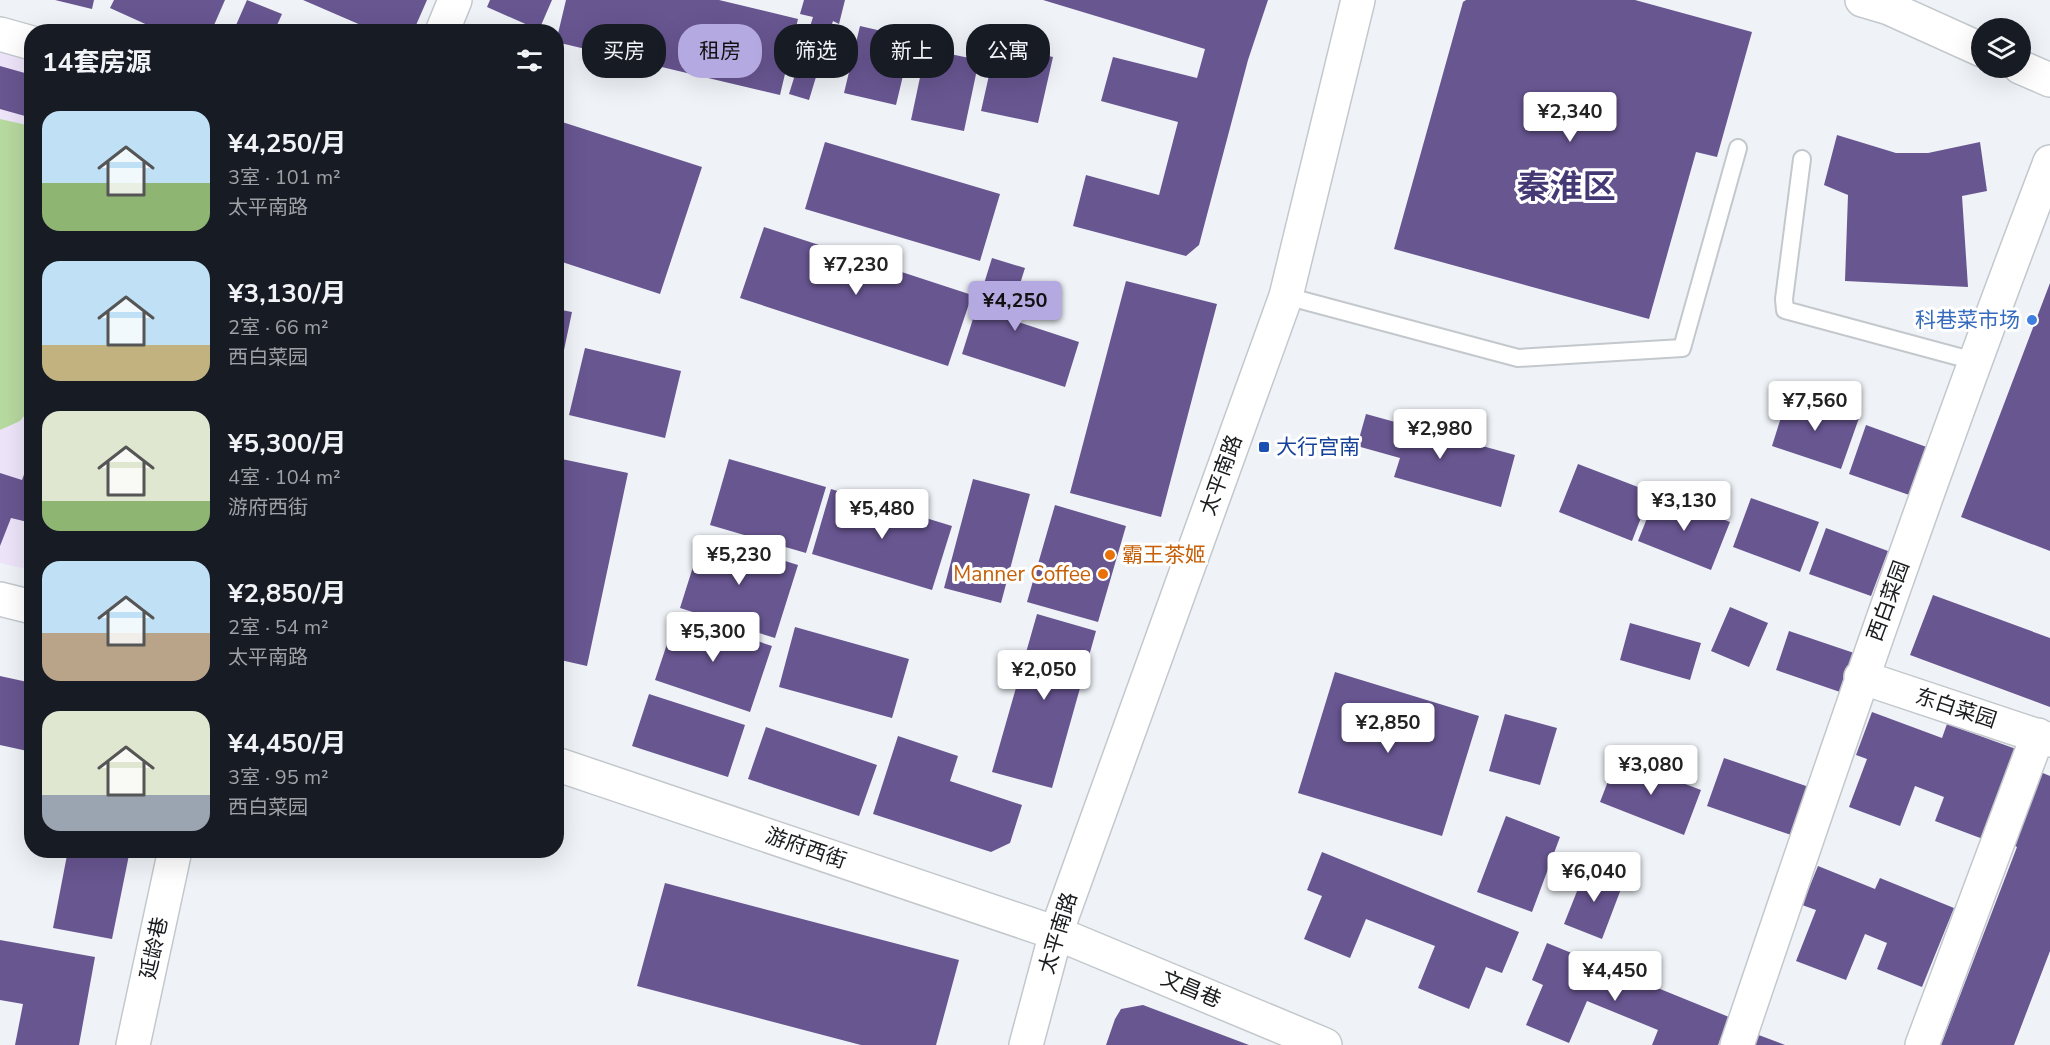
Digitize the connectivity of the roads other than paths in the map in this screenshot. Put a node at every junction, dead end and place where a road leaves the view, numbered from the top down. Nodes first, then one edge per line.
1 (455, 0) edge
2 (1358, 0) edge
3 (1880, 3) edge
4 (445, 24) edge
5 (0, 34) edge
6 (24, 41) edge
7 (1971, 45) edge
8 (2031, 72) edge
9 (2050, 80) edge
10 (1738, 148) dead end
11 (1802, 159) dead end
12 (2050, 162) edge
13 (1286, 296) junction
14 (1974, 361) junction
15 (0, 599) edge
16 (24, 605) edge
17 (1861, 677) junction
18 (2044, 738) edge
19 (564, 767) edge
20 (173, 858) edge
21 (1056, 933) junction
22 (133, 1045) edge
23 (1026, 1045) edge
24 (1325, 1045) edge
25 (1737, 1045) edge
26 (1922, 1045) edge

1 - 4 street
2 - 13 street, 太平南路
3 - 7 street
5 - 6 street
8 - 9 street
10 - 13 lane
11 - 14 lane
12 - 14 street, 西白菜园
13 - 21 street, 太平南路
14 - 17 street, 西白菜园
15 - 16 street
17 - 18 street, 东白菜园
17 - 25 street, 西白菜园
18 - 26 street
19 - 21 street, 游府西街
20 - 22 street, 延龄巷
21 - 23 street, 太平南路
21 - 24 street, 文昌巷

